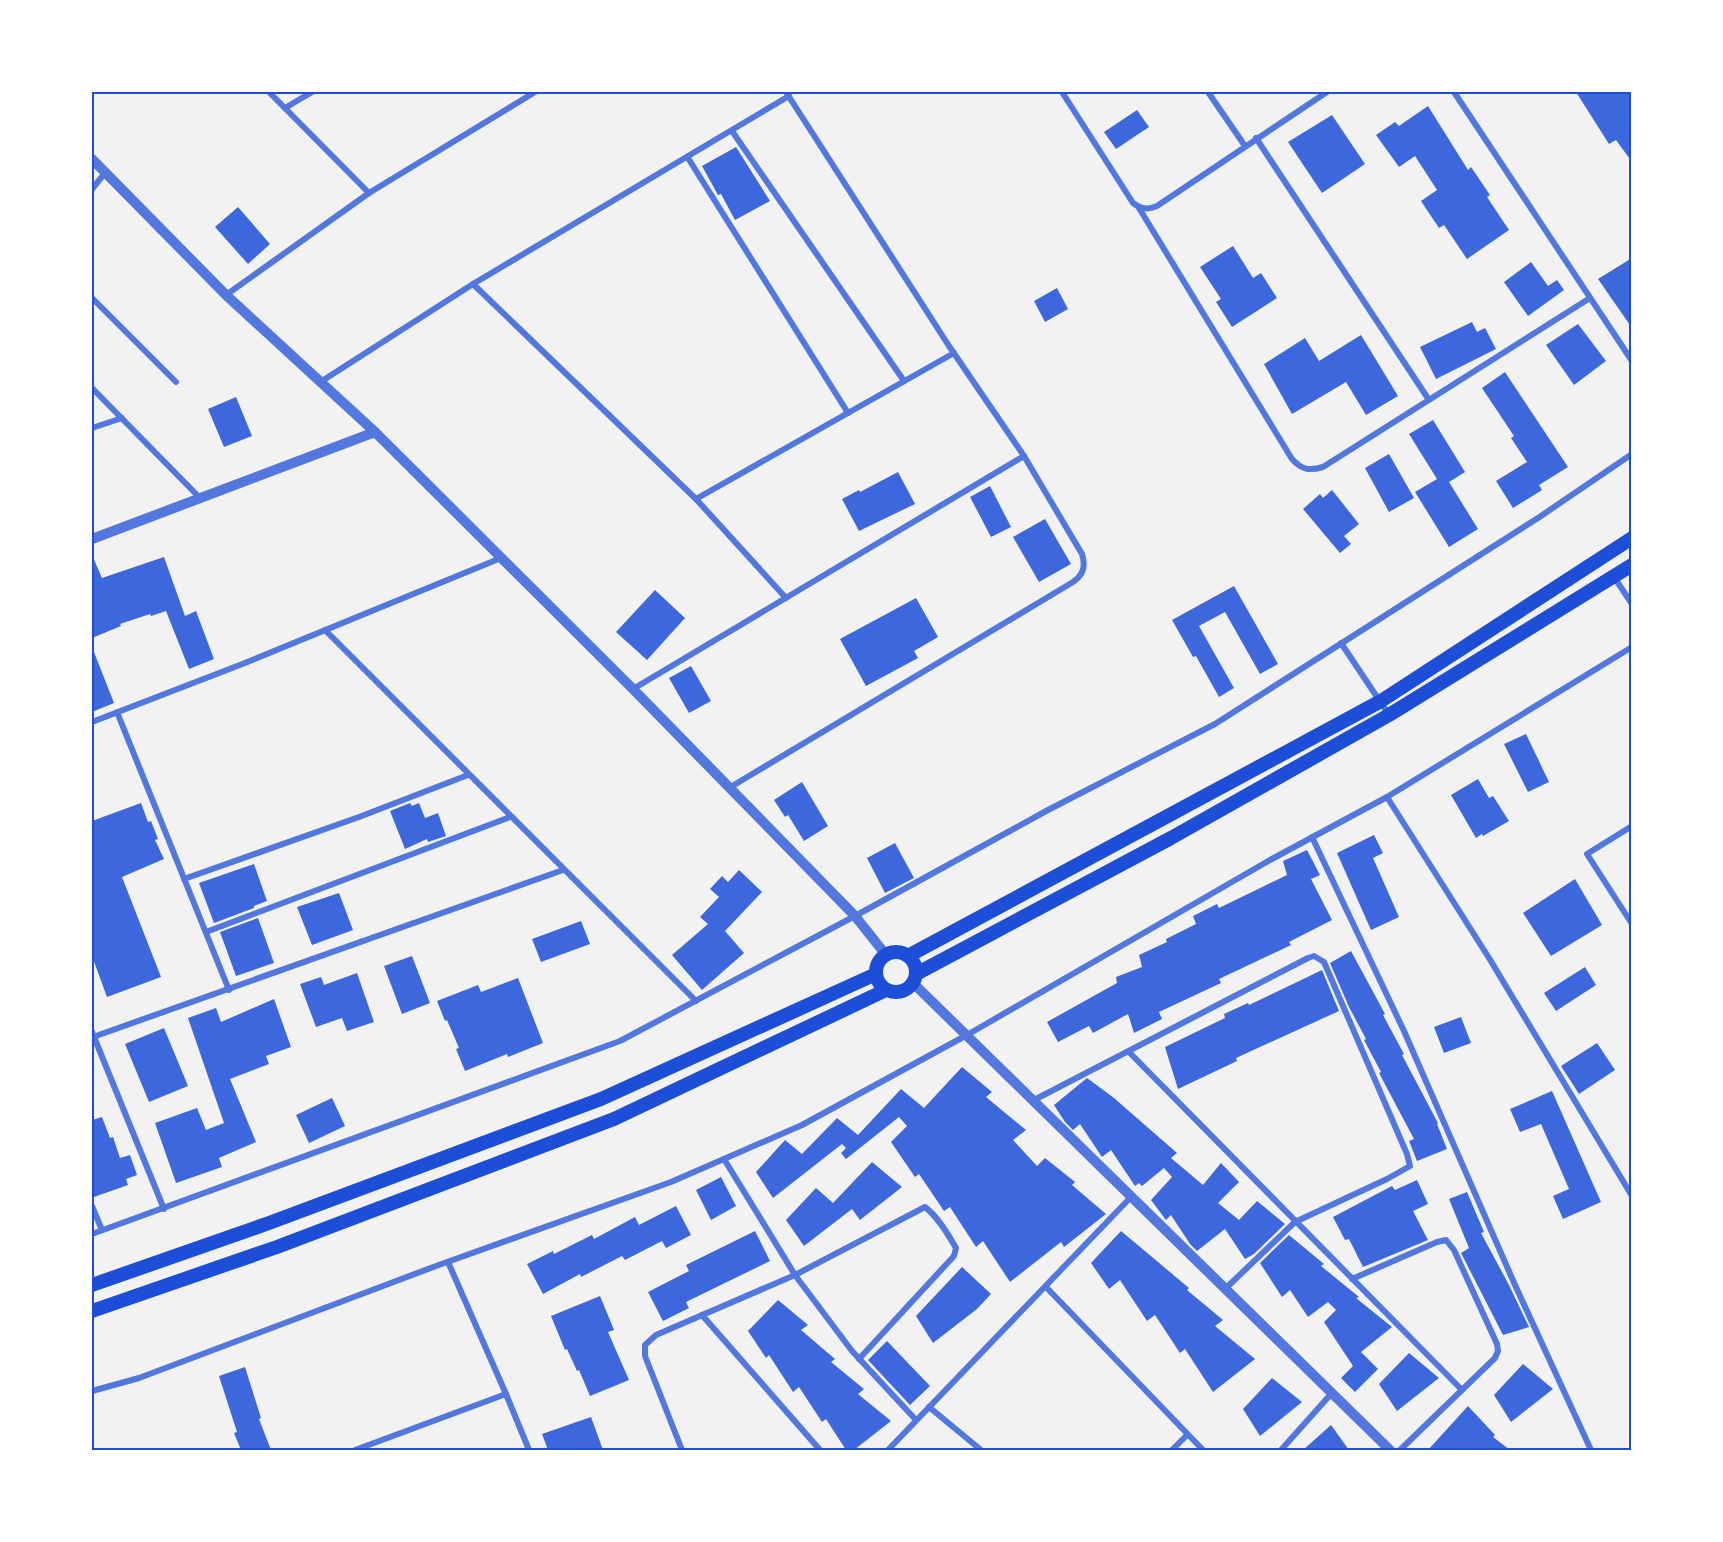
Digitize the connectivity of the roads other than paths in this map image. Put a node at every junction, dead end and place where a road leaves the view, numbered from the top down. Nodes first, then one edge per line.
1 (269, 92) edge
2 (312, 92) edge
3 (535, 92) edge
4 (1062, 92) edge
5 (1208, 92) edge
6 (1327, 92) edge
7 (1454, 92) edge
8 (788, 94) edge
9 (285, 108) junction
10 (732, 131) junction
11 (1256, 138) junction
12 (1245, 146) junction
13 (688, 158) junction
14 (92, 159) edge
15 (105, 173) junction
16 (92, 189) edge
17 (369, 194) junction
18 (1139, 208) junction
19 (473, 284) junction
20 (226, 295) junction
21 (92, 298) edge
22 (1590, 298) junction
23 (954, 353) junction
24 (1632, 361) edge
25 (322, 381) junction
26 (904, 381) junction
27 (176, 382) dead end
28 (92, 388) edge
29 (1429, 400) junction
30 (848, 413) junction
31 (122, 418) junction
32 (92, 428) edge
33 (375, 432) junction
34 (1632, 454) edge
35 (1024, 456) junction
36 (200, 497) junction
37 (696, 499) junction
38 (1632, 538) edge
39 (92, 539) edge
40 (501, 558) junction
41 (1632, 565) edge
42 (1613, 576) junction
43 (786, 598) junction
44 (1632, 604) edge
45 (325, 630) junction
46 (1341, 643) junction
47 (1632, 647) edge
48 (633, 689) junction
49 (1381, 701) junction
50 (117, 712) junction
51 (1389, 715) junction
52 (92, 722) edge
53 (468, 775) junction
54 (728, 788) junction
55 (1387, 797) junction
56 (510, 817) junction
57 (1632, 826) edge
58 (1312, 837) junction
59 (563, 870) junction
60 (184, 879) junction
61 (855, 916) junction
62 (1632, 924) edge
63 (206, 932) junction
64 (886, 955) junction
65 (908, 956) junction
66 (876, 974) junction
67 (914, 979) junction
68 (229, 990) junction
69 (886, 990) junction
70 (696, 1001) junction
71 (92, 1035) edge
72 (967, 1035) junction
73 (1129, 1052) junction
74 (1034, 1100) junction
75 (724, 1159) junction
76 (1632, 1196) edge
77 (1131, 1197) junction
78 (92, 1206) edge
79 (164, 1209) junction
80 (1295, 1222) junction
81 (102, 1230) junction
82 (92, 1234) edge
83 (448, 1262) junction
84 (795, 1275) junction
85 (1352, 1279) junction
86 (92, 1286) edge
87 (1046, 1287) junction
88 (1224, 1289) junction
89 (92, 1311) edge
90 (702, 1315) junction
91 (859, 1359) junction
92 (1462, 1390) junction
93 (92, 1391) edge
94 (506, 1394) junction
95 (1331, 1394) junction
96 (929, 1407) junction
97 (916, 1420) junction
98 (1187, 1435) junction
99 (355, 1450) edge
100 (529, 1450) edge
101 (682, 1450) edge
102 (820, 1450) edge
103 (888, 1450) edge
104 (981, 1450) edge
105 (1172, 1450) edge
106 (1203, 1450) edge
107 (1281, 1450) edge
108 (1389, 1450) edge
109 (1400, 1450) edge
110 (1591, 1450) edge

1 - 9 street
2 - 9 street
3 - 17 street
4 - 18 street
5 - 12 street
6 - 11 street
7 - 22 street
8 - 10 street
8 - 23 street
9 - 17 street
10 - 13 street
10 - 26 street
11 - 12 street
11 - 29 street
12 - 18 street
13 - 19 street
13 - 30 street
14 - 15 street
15 - 16 street
15 - 20 street
17 - 20 street
18 - 29 street
19 - 25 street
19 - 37 street
20 - 25 street
21 - 27 street
22 - 24 street
22 - 29 street
23 - 26 street
23 - 35 street
25 - 33 street
26 - 30 street
28 - 31 street
30 - 37 street
31 - 32 street
31 - 36 street
33 - 36 street
33 - 40 street
34 - 46 street
35 - 43 street
35 - 54 street
36 - 39 street
37 - 43 street
38 - 49 highway
40 - 45 street
40 - 48 street
41 - 42 highway
42 - 44 street
42 - 51 highway
43 - 48 street
45 - 50 street
45 - 53 street
46 - 49 street
46 - 61 street
47 - 55 street
48 - 54 street
49 - 51 street
49 - 65 highway
50 - 52 street
50 - 60 street
51 - 67 highway
53 - 56 street
53 - 60 street
54 - 61 street
55 - 58 street
55 - 76 street
56 - 59 street
56 - 63 street
57 - 62 street
58 - 72 street
58 - 110 street
59 - 68 street
59 - 70 street
60 - 63 street
61 - 64 street
61 - 70 street
63 - 68 street
64 - 65 highway
64 - 66 highway
65 - 67 highway
66 - 69 highway
66 - 86 highway
67 - 69 highway
67 - 72 street
68 - 71 street
69 - 89 highway
70 - 79 street
71 - 79 street
72 - 74 street
72 - 75 street
73 - 74 street
73 - 80 street
73 - 80 street
74 - 77 street
75 - 83 street
75 - 84 street
77 - 87 street
77 - 88 street
78 - 81 street
79 - 81 street
80 - 85 street
80 - 88 street
81 - 82 street
83 - 93 street
83 - 94 street
84 - 90 street
84 - 91 street
84 - 91 street
85 - 92 street
85 - 92 street
87 - 96 street
87 - 98 street
88 - 95 street
90 - 101 street
90 - 102 street
91 - 97 street
92 - 109 street
94 - 99 street
94 - 100 street
95 - 107 street
95 - 108 street
96 - 97 street
96 - 104 street
97 - 103 street
98 - 105 street
98 - 106 street

